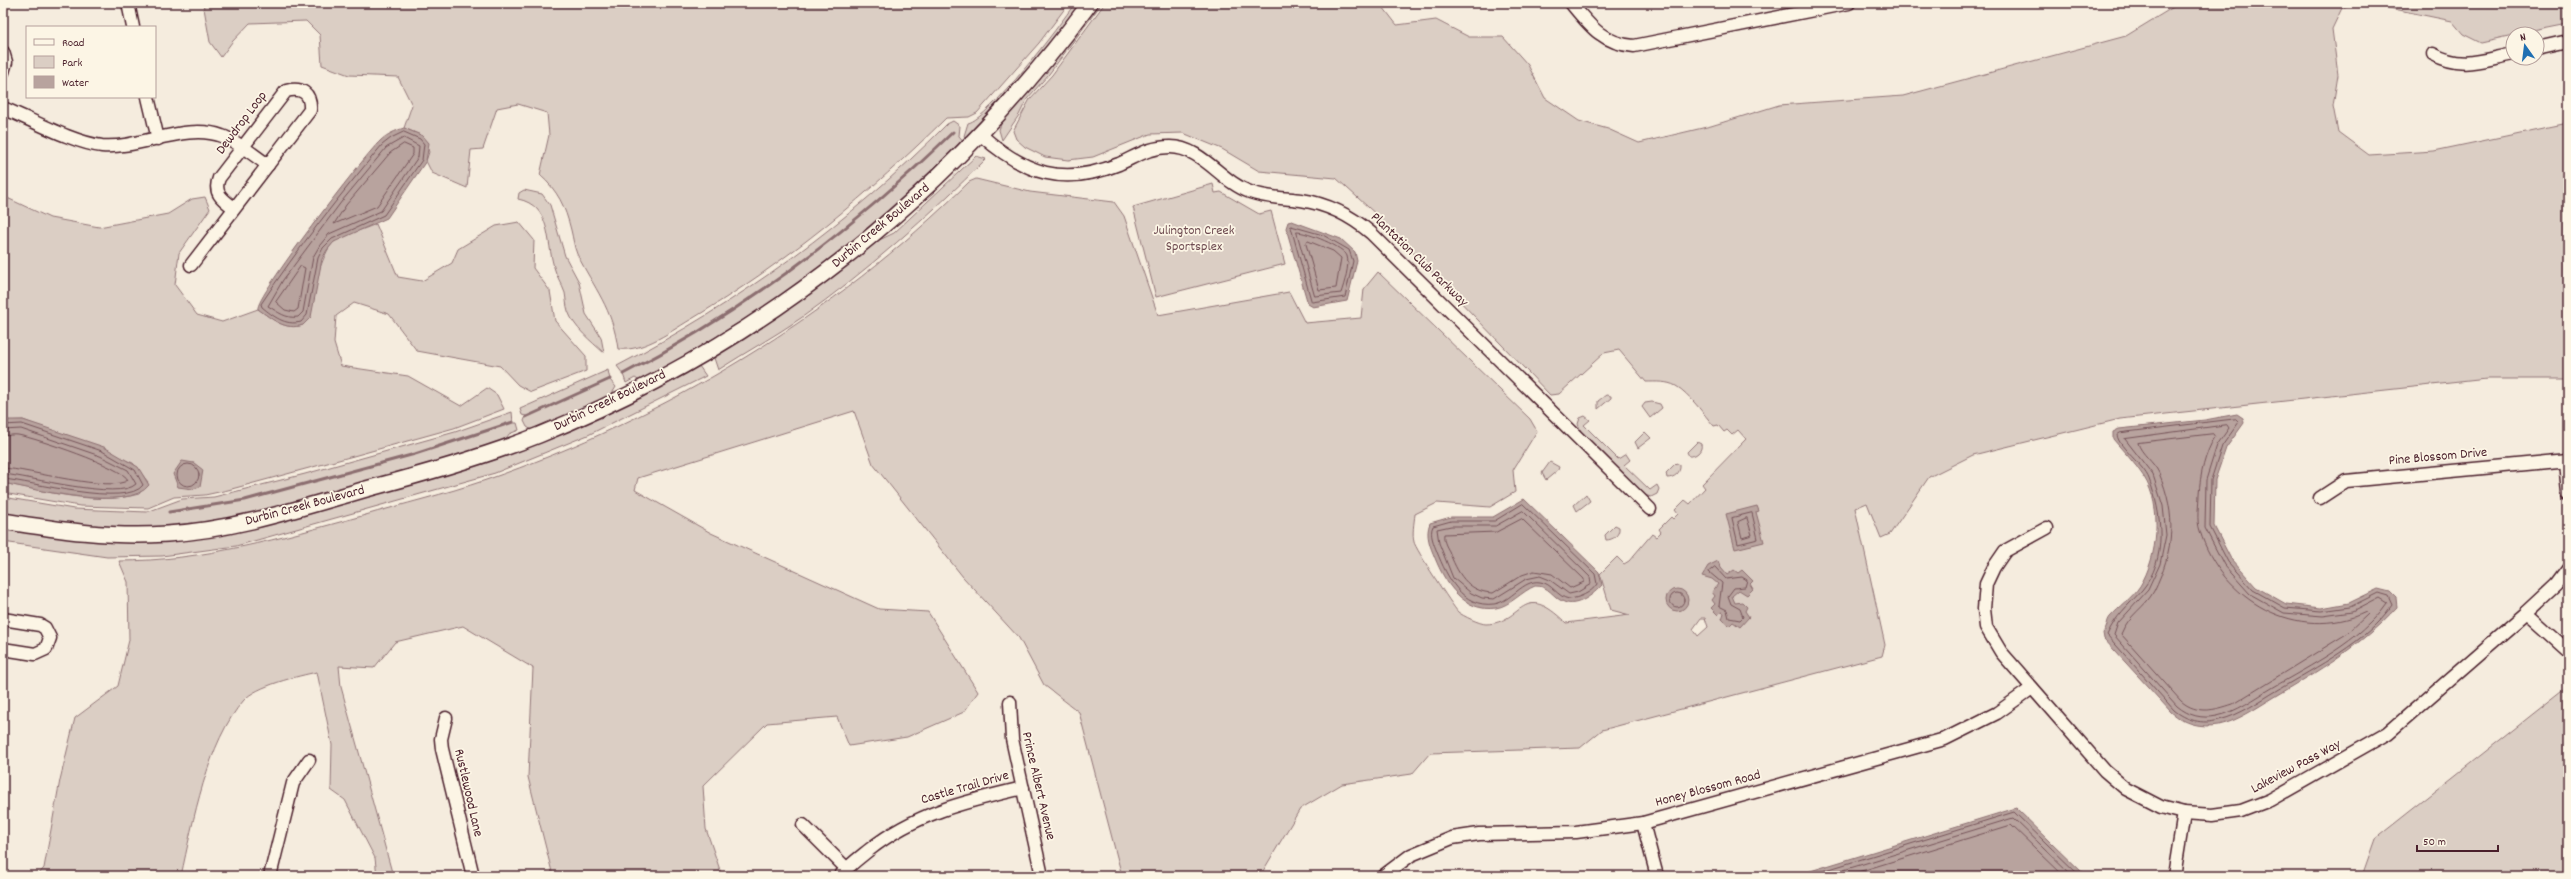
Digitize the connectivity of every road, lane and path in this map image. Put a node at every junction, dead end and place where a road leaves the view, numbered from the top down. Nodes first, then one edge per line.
1 (128, 3) edge
2 (1090, 3) edge
3 (1571, 3) edge
4 (1849, 3) edge
5 (1825, 5) edge
6 (133, 26) edge
7 (2568, 42) edge
8 (2545, 46) edge
9 (3, 52) edge
10 (2433, 54) dead end
11 (2505, 56) edge
12 (3, 72) edge
13 (148, 98) edge
14 (3, 108) edge
15 (981, 135) junction
16 (158, 139) junction
17 (242, 147) junction
18 (268, 165) junction
19 (234, 208) junction
20 (191, 265) dead end
21 (2566, 460) edge
22 (2568, 494) edge
23 (2320, 498) dead end
24 (1650, 509) dead end
25 (3, 520) edge
26 (2047, 528) dead end
27 (2568, 569) edge
28 (2526, 612) junction
29 (3, 622) edge
30 (3, 649) edge
31 (2568, 651) edge
32 (2032, 688) junction
33 (1010, 702) dead end
34 (446, 718) dead end
35 (309, 760) dead end
36 (1023, 788) junction
37 (2184, 813) junction
38 (1643, 823) junction
39 (803, 825) dead end
40 (843, 872) edge
41 (270, 876) edge
42 (472, 876) edge
43 (1042, 876) edge
44 (1383, 876) edge
45 (1657, 876) edge
46 (2174, 876) edge

1 - 6 street
2 - 15 street, Durbin Creek Boulevard
3 - 5 street
4 - 5 street
7 - 8 street
9 - 12 street
10 - 11 street
13 - 16 street
14 - 16 street
15 - 24 street, Plantation Club Parkway
15 - 25 street, Durbin Creek Boulevard
16 - 17 street
17 - 18 street
17 - 18 street, Dewdrop Loop
17 - 19 street, Dewdrop Loop
18 - 19 street, Dewdrop Loop
19 - 20 street, Dewdrop Loop
21 - 22 street
21 - 23 street, Pine Blossom Drive
26 - 32 street, Lakeview Pass Way
27 - 28 street, Lakeview Pass Way
28 - 31 street
28 - 37 street, Lakeview Pass Way
29 - 30 street
32 - 37 street, Lakeview Pass Way
32 - 38 street, Honey Blossom Road
33 - 36 street, Prince Albert Avenue
34 - 42 street, Rustlewood Lane
35 - 41 street
36 - 40 street, Castle Trail Drive
36 - 43 street, Prince Albert Avenue
37 - 46 street
38 - 44 street, Honey Blossom Road
38 - 45 street
39 - 40 street

